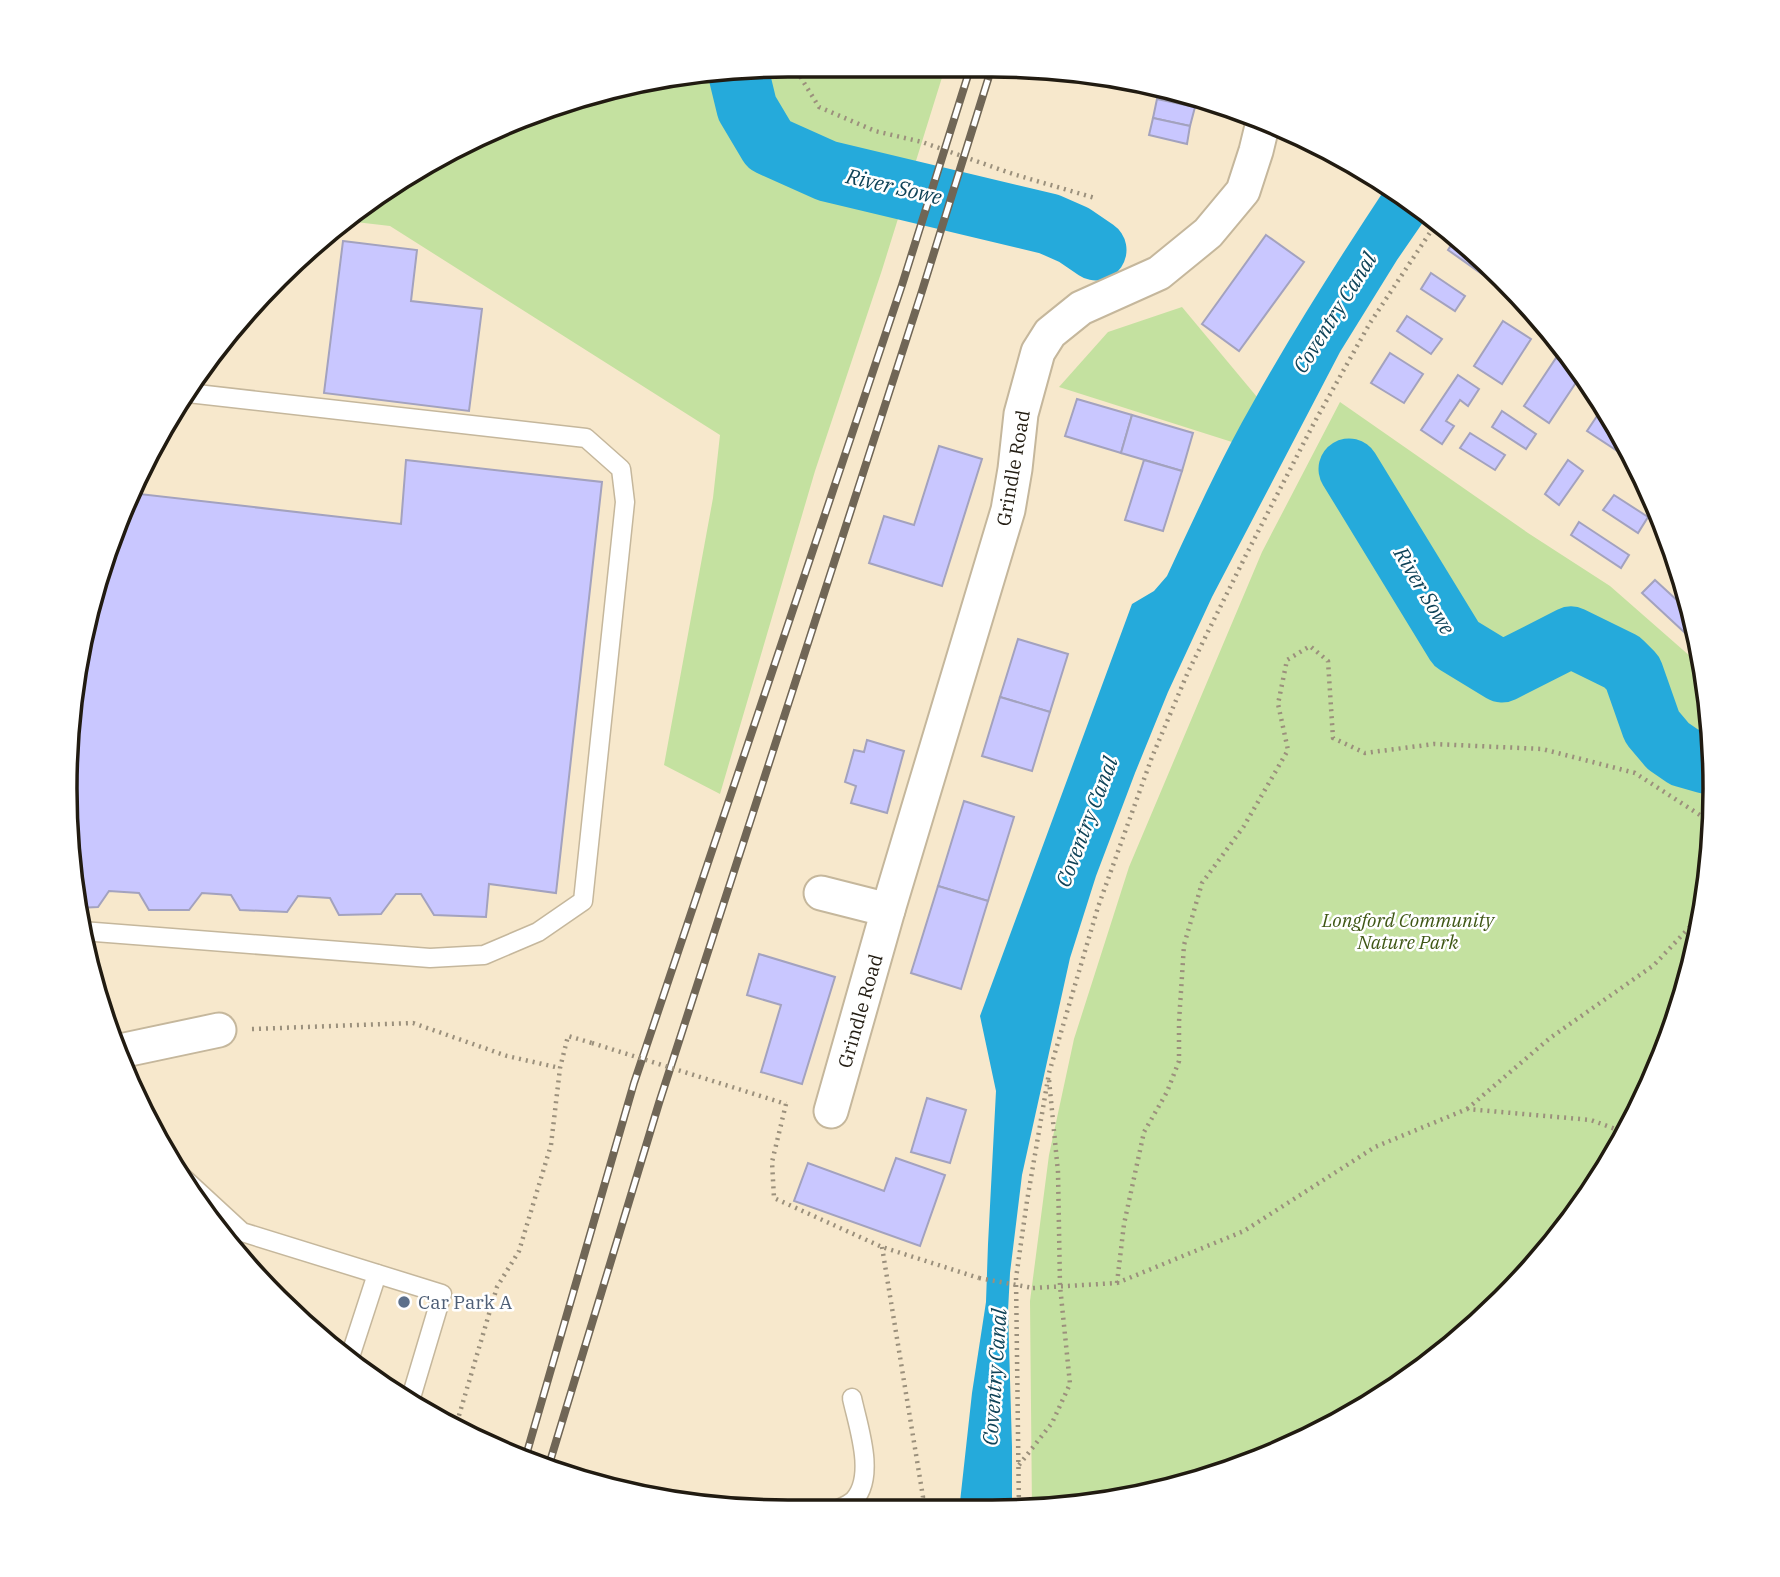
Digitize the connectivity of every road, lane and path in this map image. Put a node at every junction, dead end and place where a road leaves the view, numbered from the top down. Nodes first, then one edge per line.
1 (800, 77) edge
2 (1261, 130) edge
3 (1095, 198) dead end
4 (1432, 230) edge
5 (196, 394) edge
6 (1702, 816) edge
7 (821, 893) dead end
8 (888, 910) junction
9 (1689, 928) edge
10 (92, 932) edge
11 (219, 1030) joint
12 (127, 1050) edge
13 (560, 1068) junction
14 (1049, 1073) junction
15 (1467, 1109) junction
16 (831, 1111) dead end
17 (1616, 1129) edge
18 (210, 1203) edge
19 (882, 1247) junction
20 (377, 1274) junction
21 (1117, 1283) junction
22 (1060, 1286) junction
23 (352, 1351) edge
24 (413, 1392) edge
25 (852, 1398) dead end
26 (458, 1418) edge
27 (1018, 1465) junction
28 (1019, 1499) edge
29 (853, 1500) edge
30 (922, 1500) edge

1 - 3 path
2 - 8 street, Grindle Road
4 - 14 path
5 - 10 lane
6 - 21 path
7 - 8 street
8 - 16 street, Grindle Road
9 - 15 path
11 - 12 street
11 - 13 path
13 - 19 path, bridge
13 - 26 path
14 - 22 path
14 - 27 path
15 - 17 path
15 - 21 path
18 - 20 lane
19 - 22 path, bridge
19 - 30 path
20 - 23 lane
20 - 24 lane
21 - 22 path
22 - 27 path
25 - 29 lane
27 - 28 path

